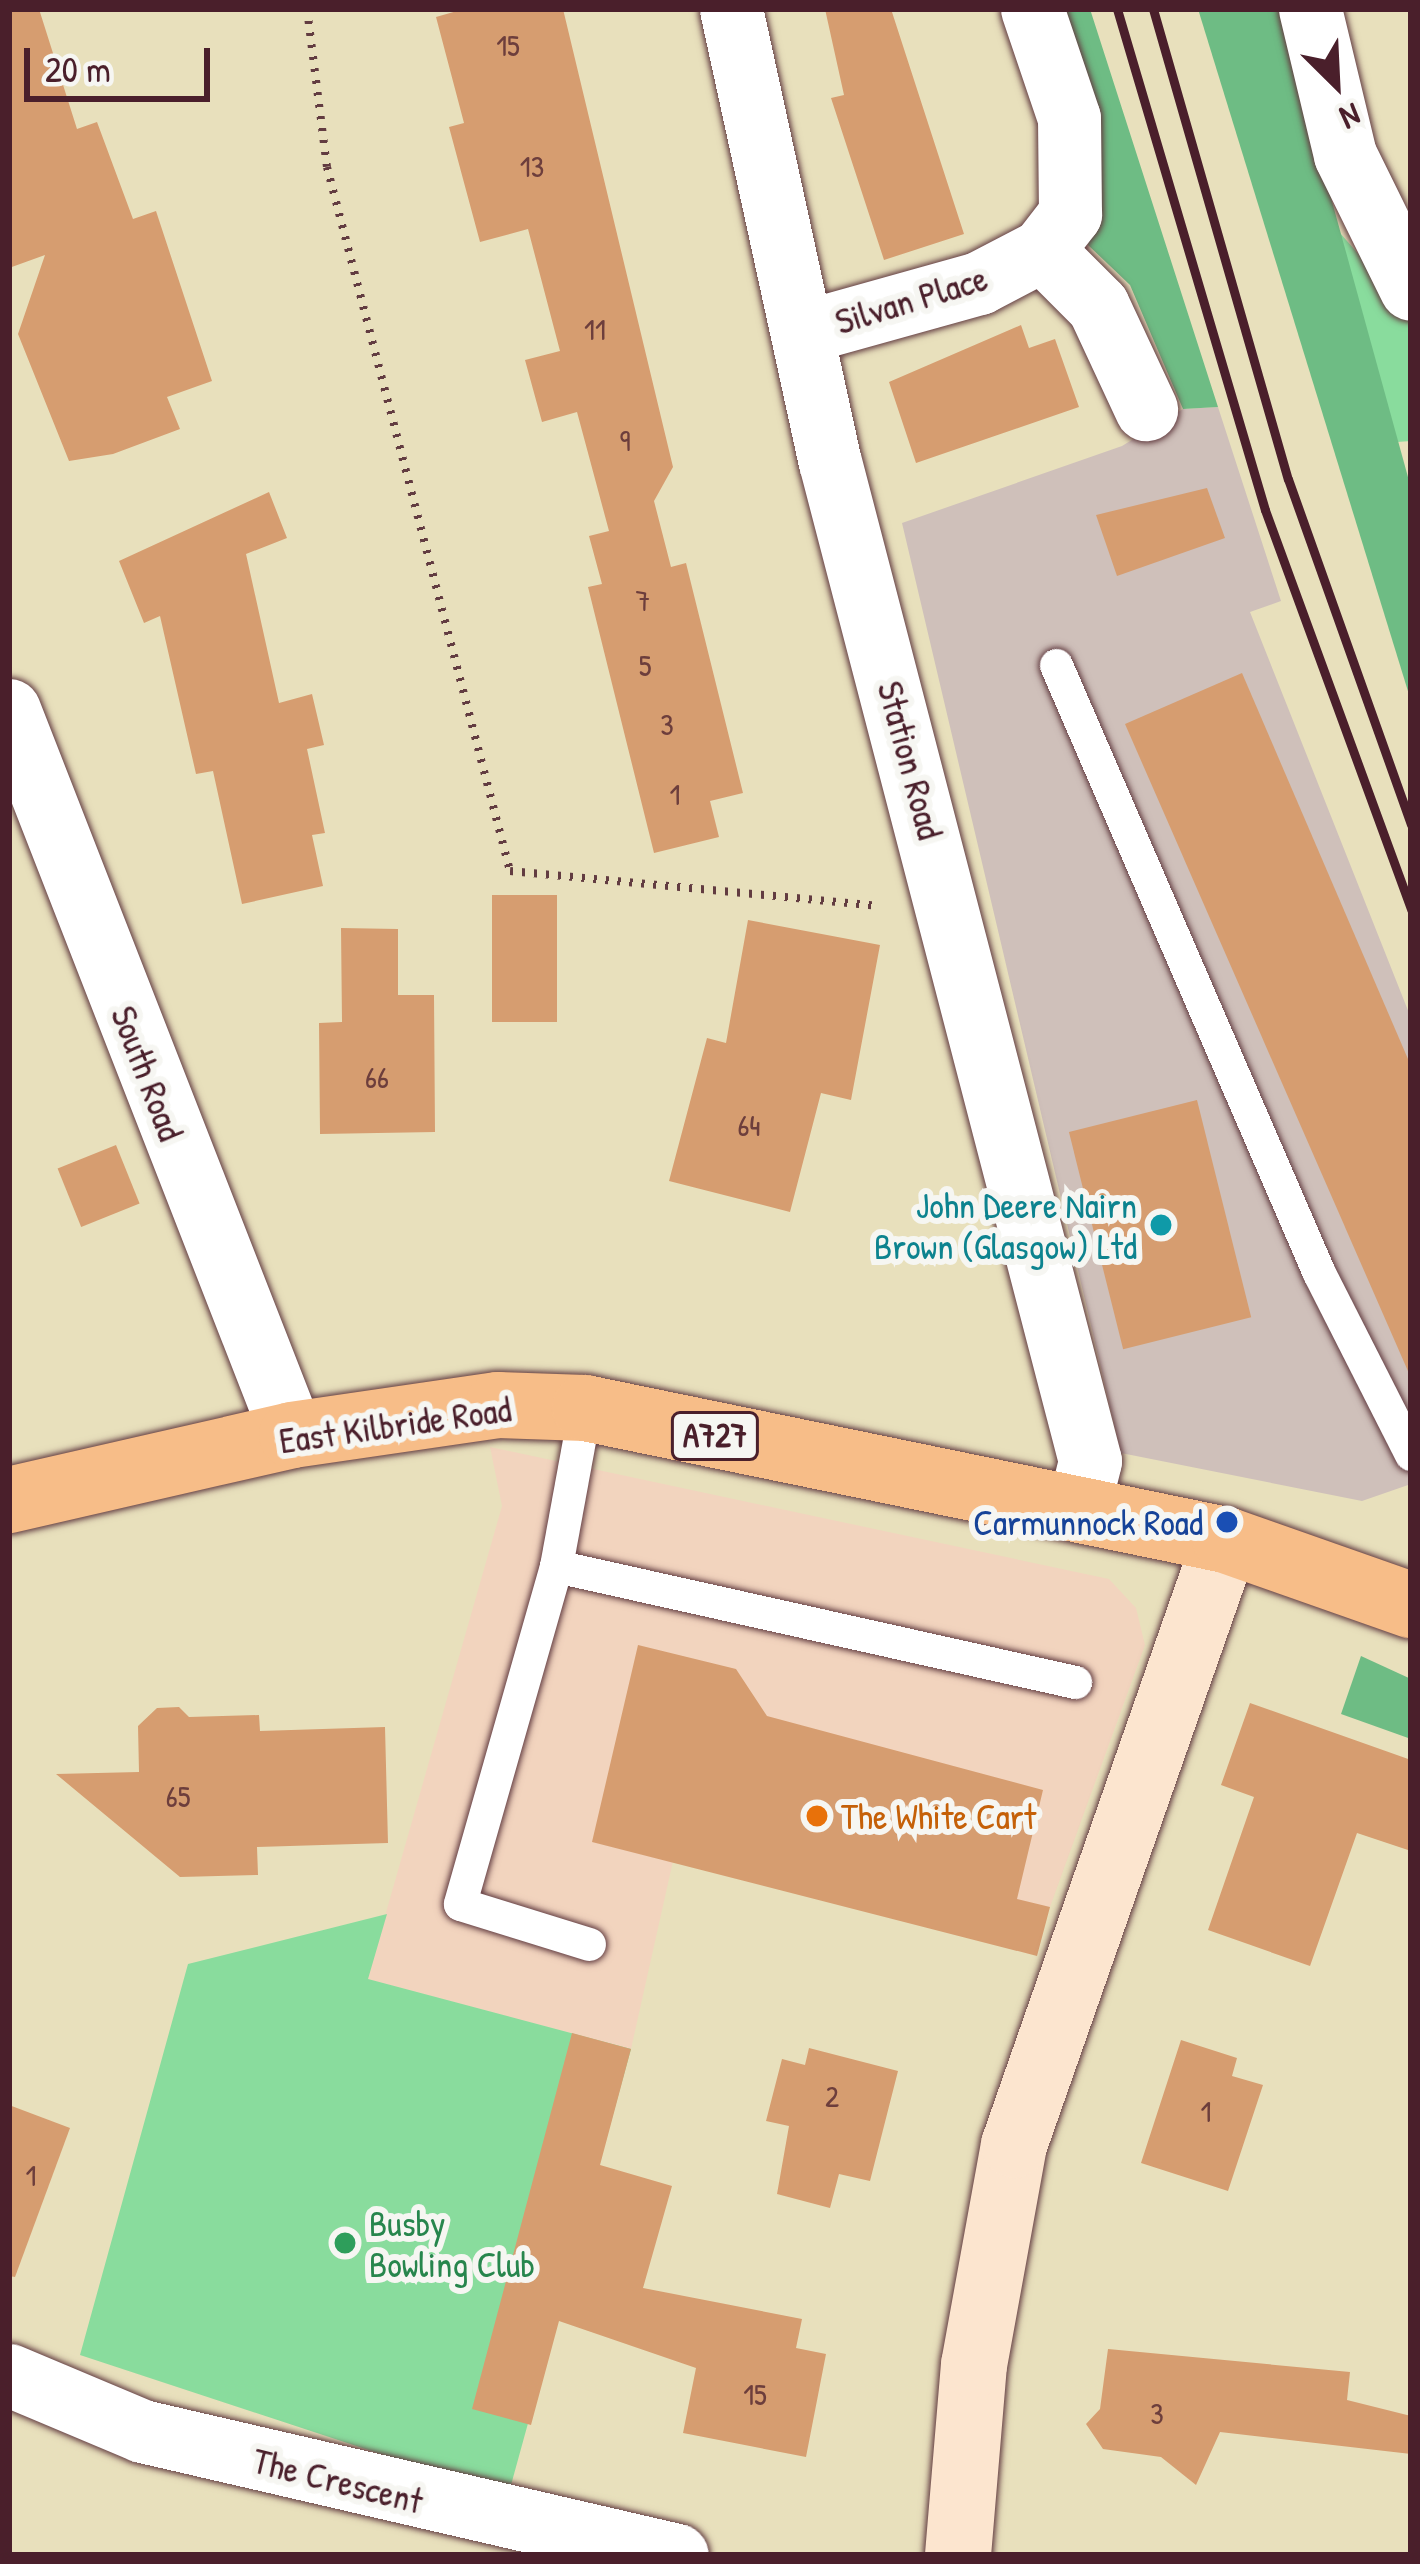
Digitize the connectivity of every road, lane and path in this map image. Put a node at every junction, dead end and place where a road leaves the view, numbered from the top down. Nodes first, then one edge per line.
1 (307, 9) edge
2 (730, 9) edge
3 (1032, 9) edge
4 (1310, 9) edge
5 (1042, 250) junction
6 (1411, 289) edge
7 (807, 331) junction
8 (1146, 409) dead end
9 (1056, 665) dead end
10 (9, 710) edge
11 (952, 913) junction
12 (585, 1408) junction
13 (292, 1435) junction
14 (1411, 1454) edge
15 (9, 1500) edge
16 (1078, 1509) junction
17 (1226, 1540) junction
18 (556, 1566) junction
19 (1411, 1606) edge
20 (1075, 1682) dead end
21 (589, 1945) dead end
22 (9, 2374) edge
23 (677, 2555) edge
24 (958, 2555) edge

1 - 11 path
2 - 7 street, Station Road
3 - 5 street
4 - 6 street
5 - 7 street, Silvan Place
5 - 8 street
7 - 11 street, Station Road
9 - 14 lane
10 - 13 street, South Road
11 - 16 street, Station Road
12 - 13 main road, East Kilbride Road / A727
12 - 16 main road, East Kilbride Road / A727
12 - 18 lane
13 - 15 main road, East Kilbride Road / A727
16 - 17 main road, East Kilbride Road / A727
17 - 19 main road, East Kilbride Road / A727
17 - 24 main road
18 - 20 lane
18 - 21 lane
22 - 23 street, The Crescent

